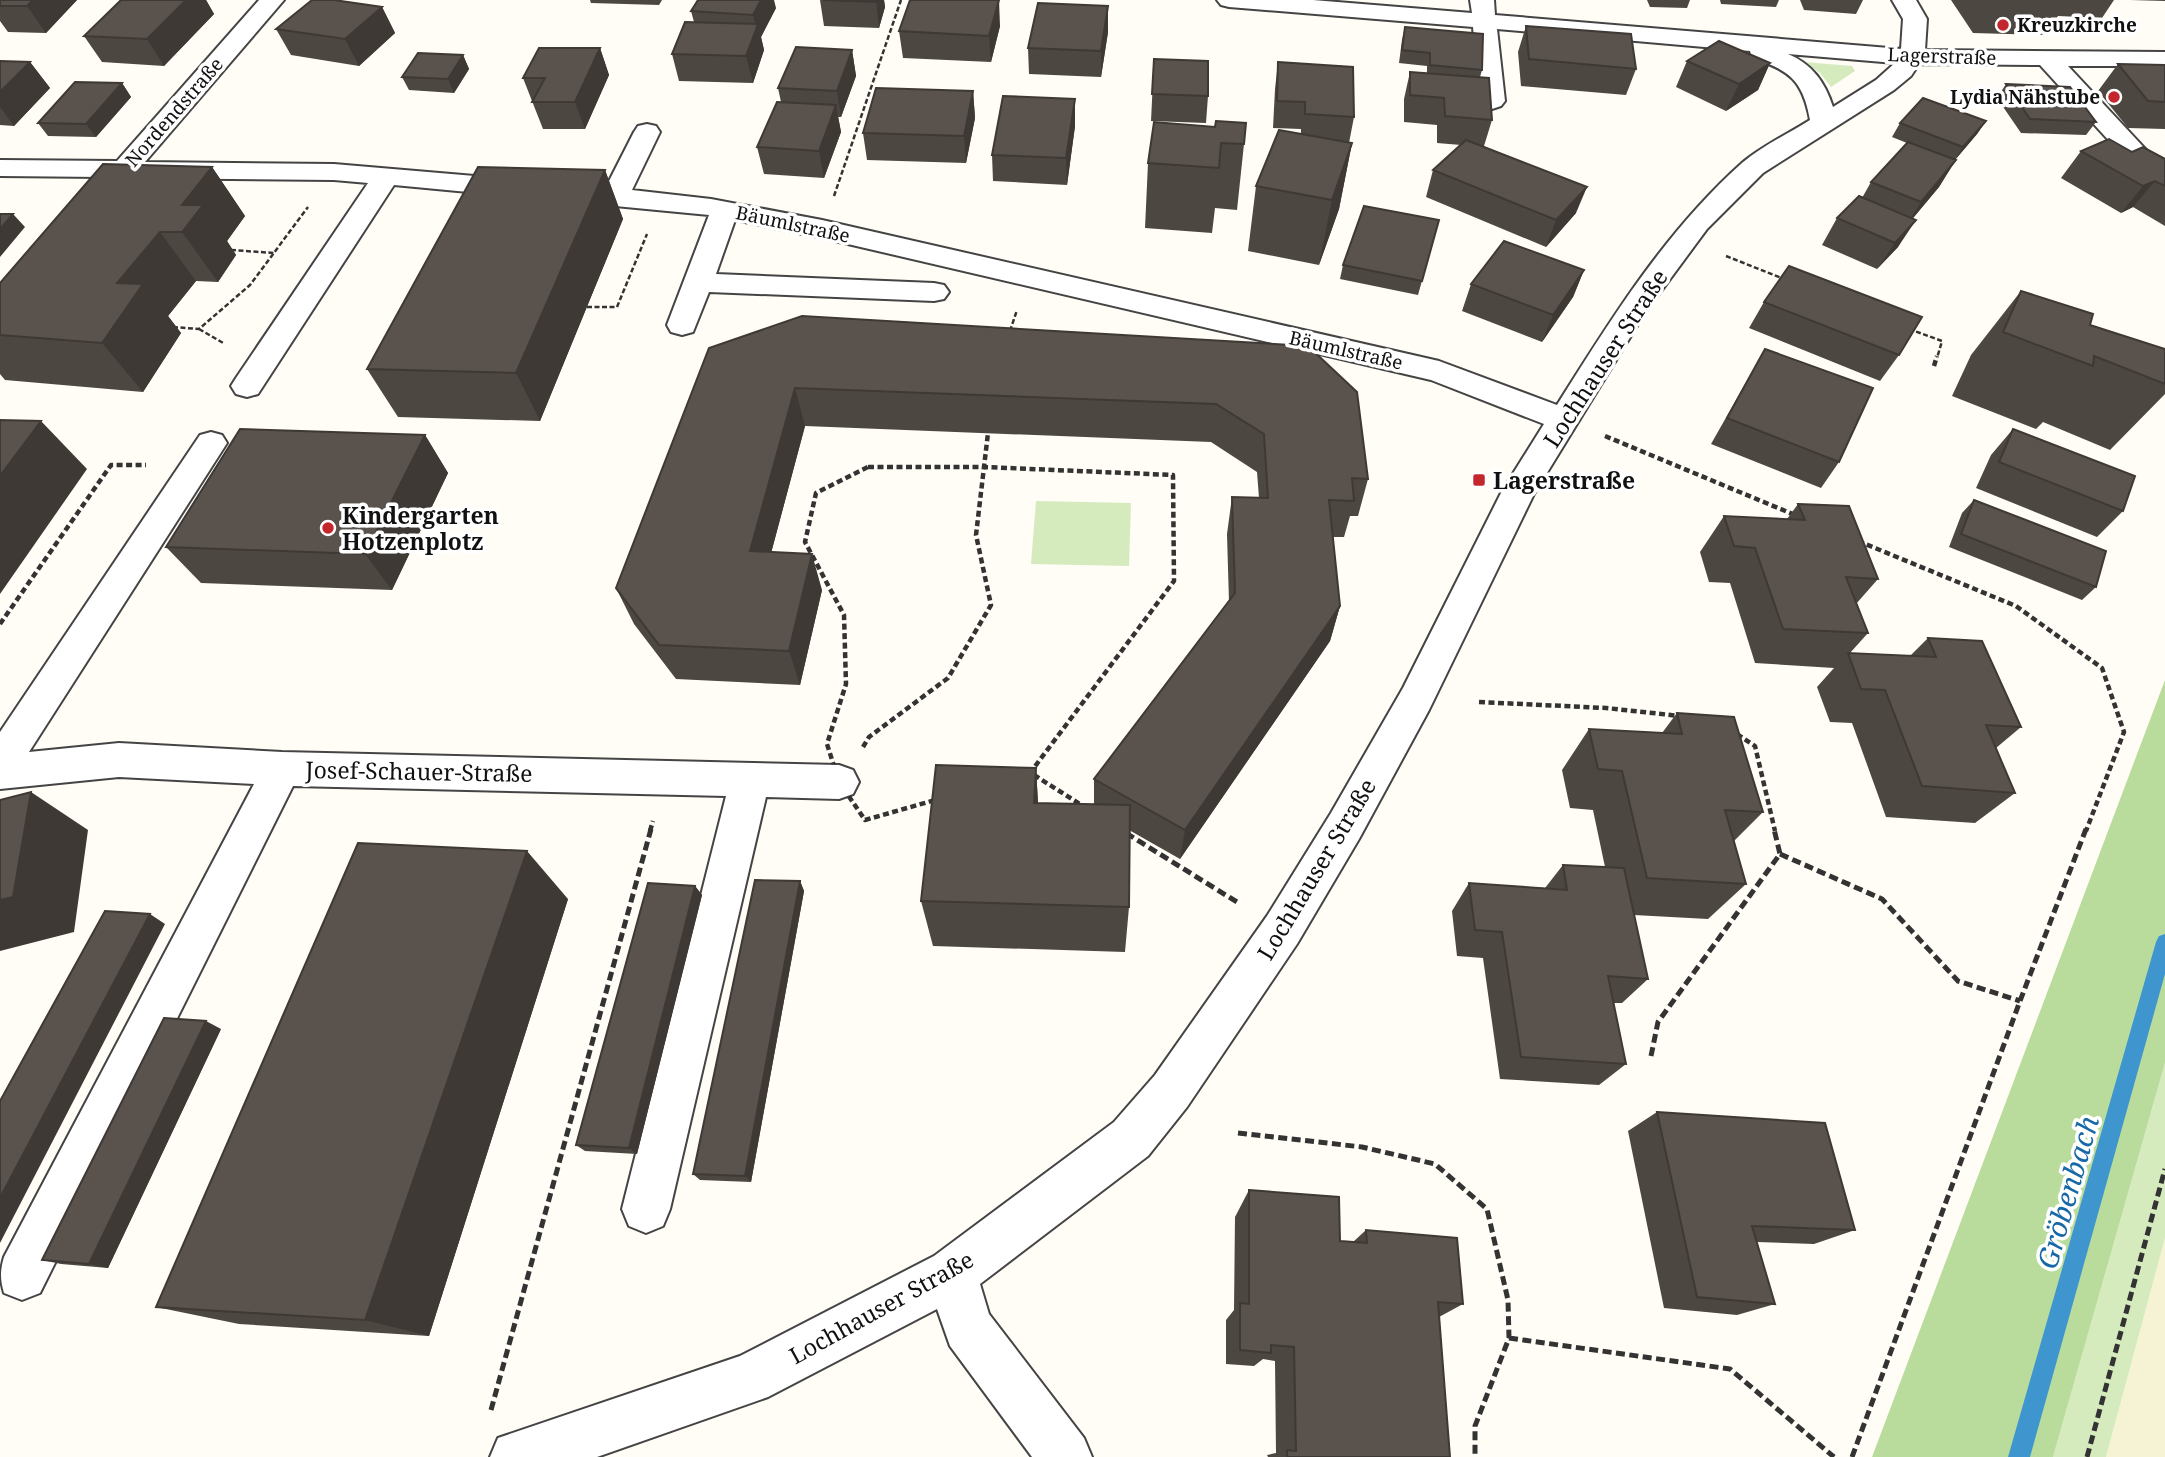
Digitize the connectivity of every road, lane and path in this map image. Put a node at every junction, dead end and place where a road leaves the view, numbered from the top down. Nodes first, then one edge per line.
1 (272, 0) edge
2 (901, 0) edge
3 (1230, 0) edge
4 (1904, 0) edge
5 (1279, 2) edge
6 (1483, 11) edge
7 (1719, 41) junction
8 (1912, 57) junction
9 (2048, 59) junction
10 (2165, 59) edge
11 (1492, 101) edge
12 (1824, 124) junction
13 (647, 132) dead end
14 (2141, 160) edge
15 (0, 168) edge
16 (122, 171) junction
17 (334, 172) junction
18 (386, 176) junction
19 (615, 196) junction
20 (661, 201) junction
21 (96, 204) edge
22 (725, 210) junction
23 (822, 229) junction
24 (231, 250) dead end
25 (274, 253) junction
26 (1727, 256) dead end
27 (1026, 276) junction
28 (1790, 281) edge
29 (698, 282) junction
30 (934, 292) dead end
31 (587, 307) dead end
32 (682, 325) dead end
33 (1904, 326) edge
34 (172, 327) dead end
35 (1008, 340) edge
36 (1934, 366) dead end
37 (247, 386) dead end
38 (1564, 420) junction
39 (988, 433) edge
40 (1605, 436) dead end
41 (203, 454) joint
42 (984, 467) junction
43 (1799, 516) dead end
44 (1850, 537) edge
45 (0, 624) edge
46 (1479, 702) dead end
47 (1686, 716) edge
48 (1734, 733) edge
49 (862, 748) dead end
50 (0, 764) edge
51 (282, 769) junction
52 (0, 772) edge
53 (1030, 773) junction
54 (666, 776) junction
55 (843, 777) junction
56 (750, 780) junction
57 (1088, 809) edge
58 (1122, 830) edge
59 (1780, 854) junction
60 (1237, 902) dead end
61 (2020, 1001) junction
62 (1651, 1056) dead end
63 (1238, 1133) dead end
64 (2165, 1169) edge
65 (646, 1209) dead end
66 (952, 1274) junction
67 (22, 1275) dead end
68 (1510, 1338) junction
69 (491, 1411) dead end
70 (517, 1457) edge
71 (1065, 1457) edge
72 (1475, 1457) edge
73 (1834, 1457) edge
74 (1852, 1457) edge
75 (2087, 1457) edge

1 - 16 street, Nordendstraße
2 - 23 path
3 - 5 street, Lagerstraße
4 - 8 street
5 - 6 street, Lagerstraße
6 - 7 street, Lagerstraße
6 - 11 street
7 - 8 street, Lagerstraße
7 - 12 street, Lagerstraße
8 - 9 street, Lagerstraße
8 - 12 street, Lochhauser Straße
9 - 10 street, Lagerstraße
9 - 14 street
12 - 38 street, Lochhauser Straße
13 - 19 street
15 - 16 street, Bäumlstraße
16 - 17 street, Bäumlstraße
16 - 21 street, Nordendstraße
17 - 18 street, Bäumlstraße
17 - 25 path
18 - 19 street, Bäumlstraße
18 - 37 street
19 - 20 street, Bäumlstraße
20 - 22 street, Bäumlstraße
20 - 31 path
22 - 23 street, Bäumlstraße
22 - 29 street
23 - 27 street, Bäumlstraße
24 - 25 path
25 - 34 path
26 - 28 path
27 - 35 path
27 - 38 street, Bäumlstraße
29 - 30 street
29 - 32 street
33 - 36 path
38 - 66 street, Lochhauser Straße
39 - 42 path
40 - 43 path
41 - 45 path
41 - 50 street
42 - 49 path
42 - 53 path
42 - 55 path
44 - 61 path
46 - 47 path
48 - 59 path
51 - 52 street, Josef-Schauer-Straße
51 - 54 street, Josef-Schauer-Straße
51 - 67 street
53 - 55 path
53 - 57 path
54 - 56 street, Josef-Schauer-Straße
54 - 69 path
55 - 56 street, Josef-Schauer-Straße
56 - 65 street
58 - 60 path
59 - 61 path
59 - 62 path
61 - 74 path
63 - 68 path
64 - 75 path
66 - 70 street, Lochhauser Straße
66 - 71 street
68 - 72 path
68 - 73 path

